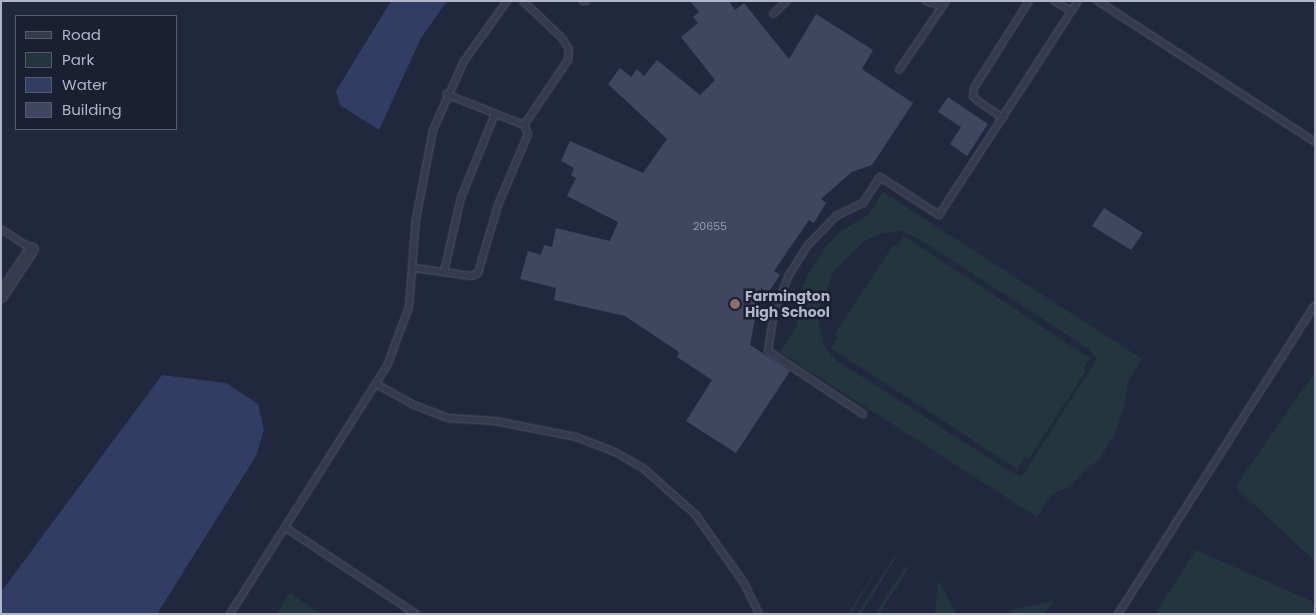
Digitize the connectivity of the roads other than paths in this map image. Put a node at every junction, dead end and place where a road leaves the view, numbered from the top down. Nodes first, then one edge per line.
1 (507, 1) edge
2 (523, 1) edge
3 (787, 1) edge
4 (926, 1) edge
5 (945, 1) edge
6 (1030, 1) edge
7 (1054, 1) edge
8 (1078, 1) edge
9 (1098, 1) edge
10 (1071, 11) junction
11 (772, 14) dead end
12 (899, 70) dead end
13 (446, 94) junction
14 (495, 114) junction
15 (1002, 118) junction
16 (524, 126) junction
17 (1315, 142) edge
18 (1, 229) edge
19 (32, 249) joint
20 (414, 268) junction
21 (444, 272) junction
22 (1, 296) edge
23 (1315, 305) edge
24 (378, 385) junction
25 (864, 414) dead end
26 (286, 528) junction
27 (230, 614) edge
28 (416, 614) edge
29 (759, 614) edge
30 (1118, 614) edge

1 - 13 lane
2 - 16 lane
3 - 11 lane
4 - 5 lane
5 - 12 lane
6 - 15 lane
7 - 10 lane
8 - 10 lane
9 - 17 lane
10 - 15 lane
13 - 14 lane
13 - 20 lane
14 - 16 lane
14 - 21 lane
15 - 25 lane
16 - 21 lane
18 - 19 lane
19 - 22 street
20 - 21 lane
20 - 24 lane
23 - 30 lane
24 - 26 lane
24 - 29 lane
26 - 27 lane
26 - 28 lane

